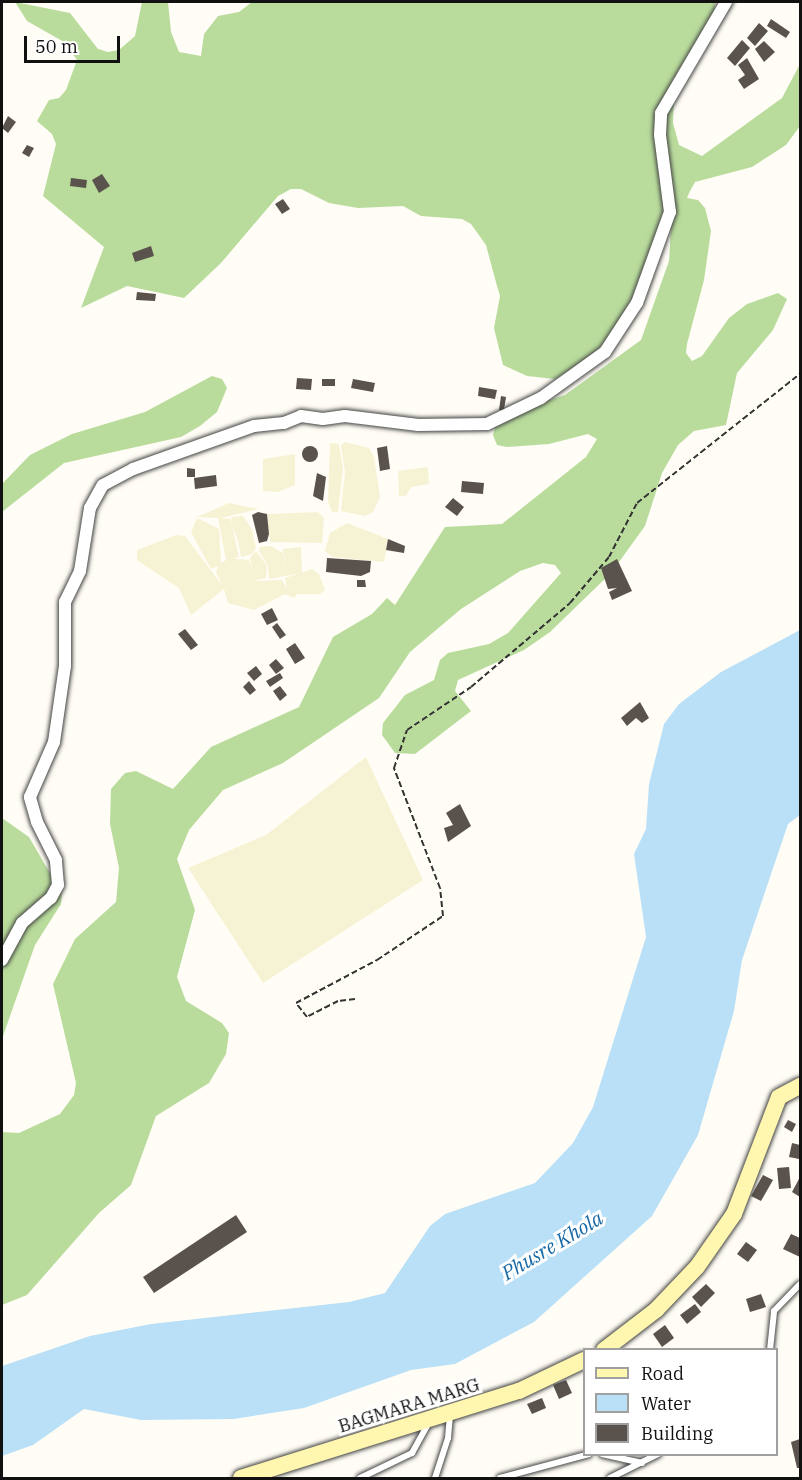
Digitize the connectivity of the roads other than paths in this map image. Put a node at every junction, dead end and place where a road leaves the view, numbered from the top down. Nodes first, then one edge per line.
1 (726, 2) edge
2 (2, 960) edge
3 (801, 1086) edge
4 (801, 1284) edge
5 (607, 1348) edge
6 (770, 1348) edge
7 (583, 1361) edge
8 (450, 1415) junction
9 (430, 1420) junction
10 (585, 1456) edge
11 (607, 1456) edge
12 (656, 1456) edge
13 (642, 1463) junction
14 (241, 1479) edge
15 (360, 1479) edge
16 (435, 1479) edge
17 (500, 1479) edge
18 (610, 1479) edge

1 - 2 street
3 - 5 main road
4 - 6 lane
7 - 8 main road, BAGMARA MARG
8 - 9 main road, BAGMARA MARG
8 - 16 lane
9 - 14 main road, BAGMARA MARG
9 - 15 lane
10 - 17 lane
11 - 13 lane
12 - 13 lane
13 - 18 lane

